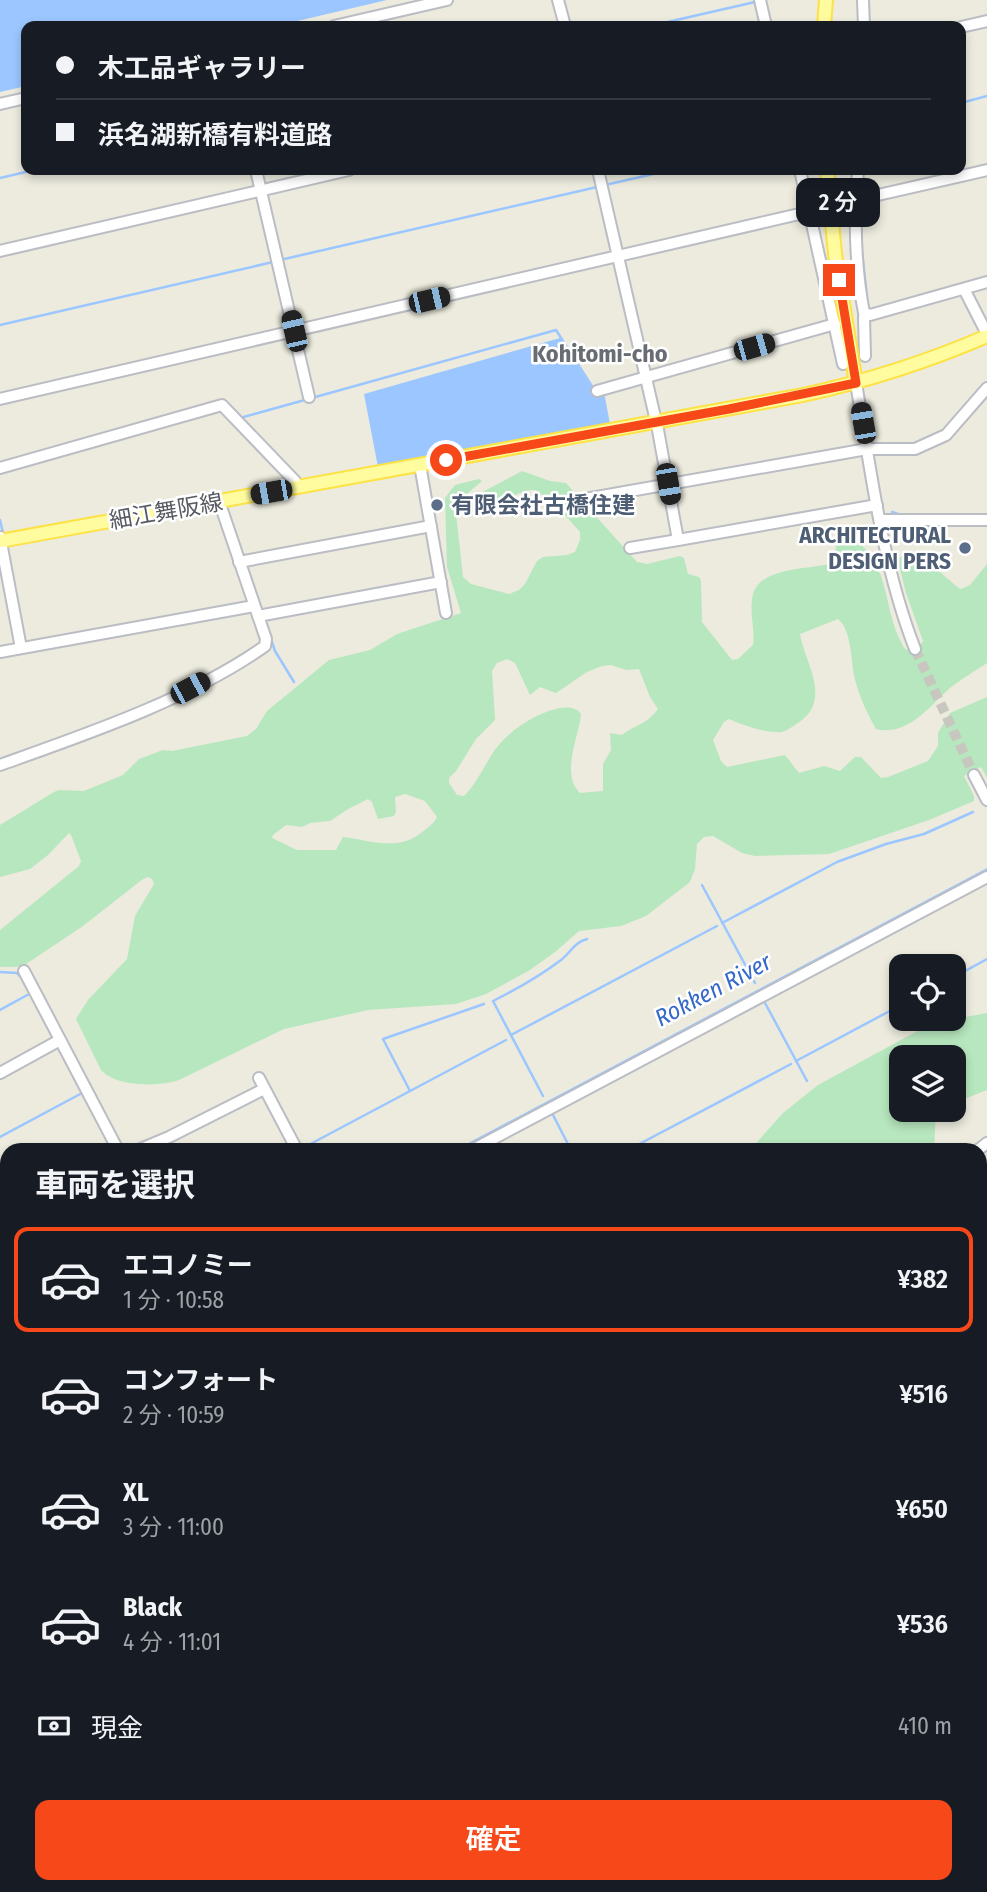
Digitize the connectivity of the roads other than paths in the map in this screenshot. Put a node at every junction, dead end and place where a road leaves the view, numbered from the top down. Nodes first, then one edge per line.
1 (447, 0) edge
2 (558, 0) edge
3 (760, 0) edge
4 (826, 0) edge
5 (863, 0) edge
6 (356, 21) edge
7 (564, 21) edge
8 (765, 21) edge
9 (824, 21) edge
10 (864, 21) edge
11 (987, 21) edge
12 (966, 26) edge
13 (21, 99) edge
14 (0, 104) edge
15 (987, 170) edge
16 (257, 175) edge
17 (327, 175) edge
18 (599, 175) edge
19 (802, 175) edge
20 (827, 175) edge
21 (857, 175) edge
22 (965, 175) edge
23 (966, 175) edge
24 (261, 190) junction
25 (849, 202) junction
26 (815, 210) junction
27 (0, 251) edge
28 (618, 256) junction
29 (987, 282) edge
30 (964, 289) junction
31 (866, 314) junction
32 (835, 324) junction
33 (294, 331) junction
34 (987, 335) edge
35 (865, 356) dead end
36 (843, 364) dead end
37 (646, 377) junction
38 (856, 383) junction
39 (987, 388) edge
40 (597, 391) dead end
41 (309, 397) dead end
42 (0, 399) edge
43 (656, 422) junction
44 (867, 449) junction
45 (419, 465) junction
46 (0, 468) edge
47 (668, 484) junction
48 (296, 487) junction
49 (586, 499) dead end
50 (219, 501) junction
51 (877, 505) junction
52 (880, 520) junction
53 (987, 520) edge
54 (431, 526) junction
55 (0, 539) edge
56 (678, 540) junction
57 (630, 548) dead end
58 (239, 562) junction
59 (441, 582) junction
60 (256, 611) junction
61 (446, 612) dead end
62 (21, 648) junction
63 (915, 649) tunnel mouth
64 (0, 652) edge
65 (0, 765) edge
66 (974, 775) tunnel mouth
67 (987, 800) edge
68 (987, 877) edge
69 (24, 971) dead end
70 (60, 1040) junction
71 (0, 1073) edge
72 (259, 1078) dead end
73 (264, 1089) junction
74 (114, 1143) edge
75 (155, 1143) edge
76 (293, 1143) edge
77 (485, 1143) edge

1 - 6 street
2 - 7 street
3 - 8 street
4 - 9 main road
5 - 10 street
11 - 12 street
13 - 14 street
15 - 23 street
16 - 24 street
17 - 24 street
18 - 28 street
19 - 26 street
20 - 38 main road
21 - 25 street
22 - 25 street
24 - 27 street
24 - 33 street
25 - 31 street
26 - 28 street
26 - 32 street
28 - 33 street
28 - 37 street
29 - 30 street
30 - 31 street
30 - 34 street
31 - 35 street
32 - 36 street
32 - 37 street
33 - 41 street
33 - 42 street
34 - 38 main road, 細江舞阪線
37 - 40 street
37 - 43 street
38 - 43 main road, 細江舞阪線
38 - 44 street
39 - 44 street
43 - 45 main road, 細江舞阪線
43 - 47 street
44 - 47 street
44 - 51 street
45 - 48 main road, 細江舞阪線
45 - 54 street
46 - 48 street
47 - 49 street
47 - 56 street
48 - 50 main road, 細江舞阪線
50 - 55 main road, 細江舞阪線
50 - 58 street
51 - 52 street
51 - 56 street
52 - 53 street
52 - 63 street
54 - 58 street
54 - 59 street
55 - 62 street
56 - 57 street
58 - 60 street
59 - 60 street
59 - 61 street
60 - 62 street
60 - 65 street
62 - 64 street
66 - 67 street
68 - 77 street
69 - 70 street
70 - 71 street
70 - 74 street
72 - 73 street
73 - 75 street
73 - 76 street

